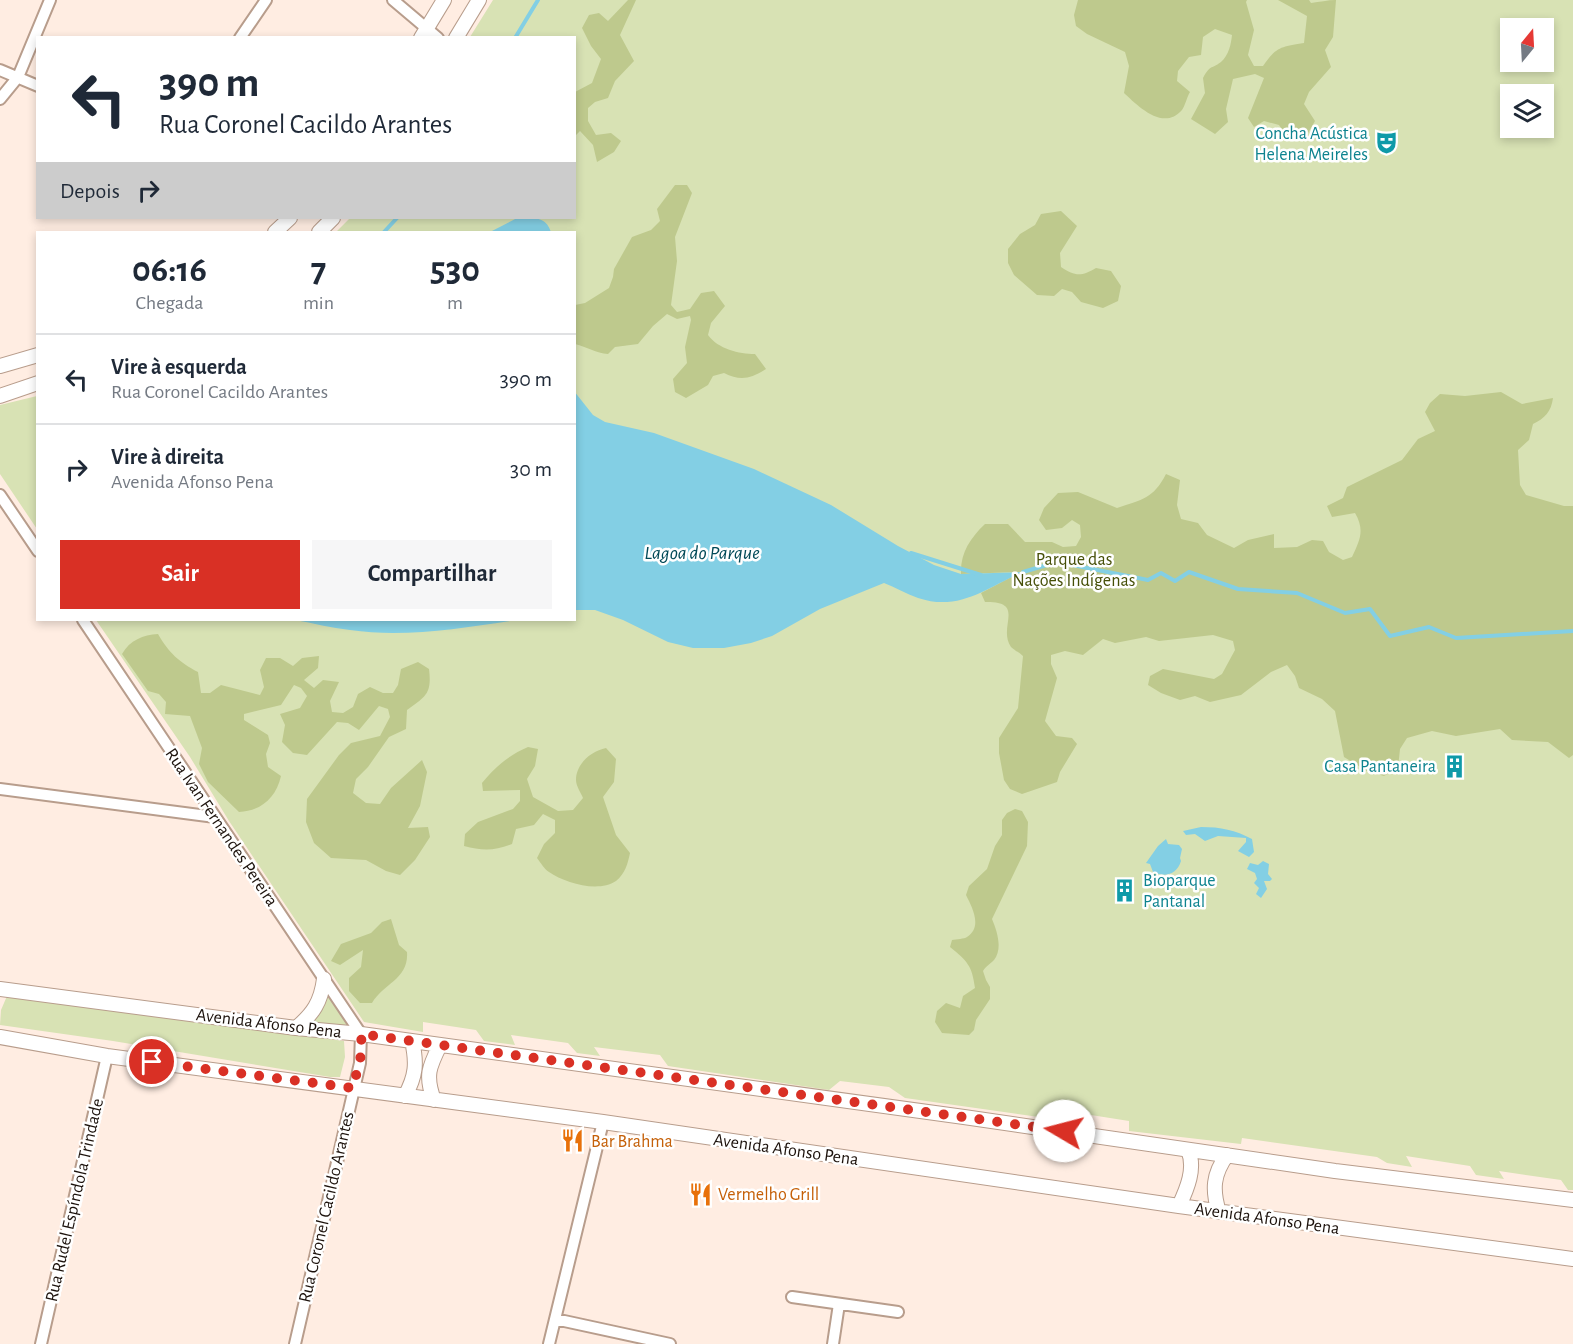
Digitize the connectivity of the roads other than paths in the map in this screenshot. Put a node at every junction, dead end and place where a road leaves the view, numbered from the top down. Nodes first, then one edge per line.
1 (50, 0) edge
2 (266, 0) edge
3 (393, 0) edge
4 (444, 0) edge
5 (479, 0) edge
6 (429, 34) edge
7 (241, 36) edge
8 (457, 36) edge
9 (0, 70) edge
10 (18, 77) junction
11 (36, 85) edge
12 (0, 99) edge
13 (289, 219) edge
14 (330, 219) edge
15 (276, 231) edge
16 (320, 231) edge
17 (36, 357) edge
18 (0, 366) edge
19 (36, 384) edge
20 (0, 396) edge
21 (0, 495) edge
22 (36, 548) edge
23 (84, 621) edge
24 (0, 789) edge
25 (215, 817) junction
26 (324, 979) junction
27 (0, 990) edge
28 (296, 1028) junction
29 (361, 1034) junction
30 (0, 1037) edge
31 (412, 1041) junction
32 (440, 1045) junction
33 (107, 1056) junction
34 (353, 1088) junction
35 (405, 1096) junction
36 (434, 1100) junction
37 (603, 1122) junction
38 (1188, 1150) junction
39 (1227, 1155) junction
40 (1573, 1200) edge
41 (1179, 1206) junction
42 (1219, 1212) junction
43 (1573, 1258) edge
44 (792, 1297) dead end
45 (839, 1304) junction
46 (898, 1312) dead end
47 (555, 1319) junction
48 (41, 1344) edge
49 (295, 1344) edge
50 (549, 1344) edge
51 (670, 1344) edge
52 (833, 1344) edge

1 - 10 street
2 - 7 street
3 - 6 street
4 - 6 main road
5 - 8 main road
9 - 10 street
10 - 11 street
10 - 12 street
13 - 15 main road
14 - 16 main road
17 - 18 main road
19 - 20 main road
21 - 22 street
23 - 25 street, Rua Ivan Fernandes Pereira
24 - 25 street
25 - 26 street, Rua Ivan Fernandes Pereira
26 - 28 main road
26 - 29 street, Rua Ivan Fernandes Pereira
27 - 28 main road, Avenida Afonso Pena
28 - 29 main road, Avenida Afonso Pena
29 - 31 main road, Avenida Afonso Pena
29 - 34 street, Rua Coronel Cacildo Arantes
30 - 33 main road, Avenida Afonso Pena
31 - 32 main road, Avenida Afonso Pena
31 - 35 main road
32 - 36 main road
32 - 38 main road, Avenida Afonso Pena
33 - 34 main road, Avenida Afonso Pena
33 - 48 street, Rua Rudel Espíndola Trindade
34 - 35 main road, Avenida Afonso Pena
34 - 49 street, Rua Coronel Cacildo Arantes
35 - 36 main road, Avenida Afonso Pena
36 - 37 main road, Avenida Afonso Pena
37 - 41 main road, Avenida Afonso Pena
37 - 47 street
38 - 39 main road, Avenida Afonso Pena
38 - 41 main road
39 - 40 main road, Avenida Afonso Pena
39 - 42 main road
41 - 42 main road, Avenida Afonso Pena
42 - 43 main road, Avenida Afonso Pena
44 - 45 street
45 - 46 street
45 - 52 street
47 - 50 street
47 - 51 street

